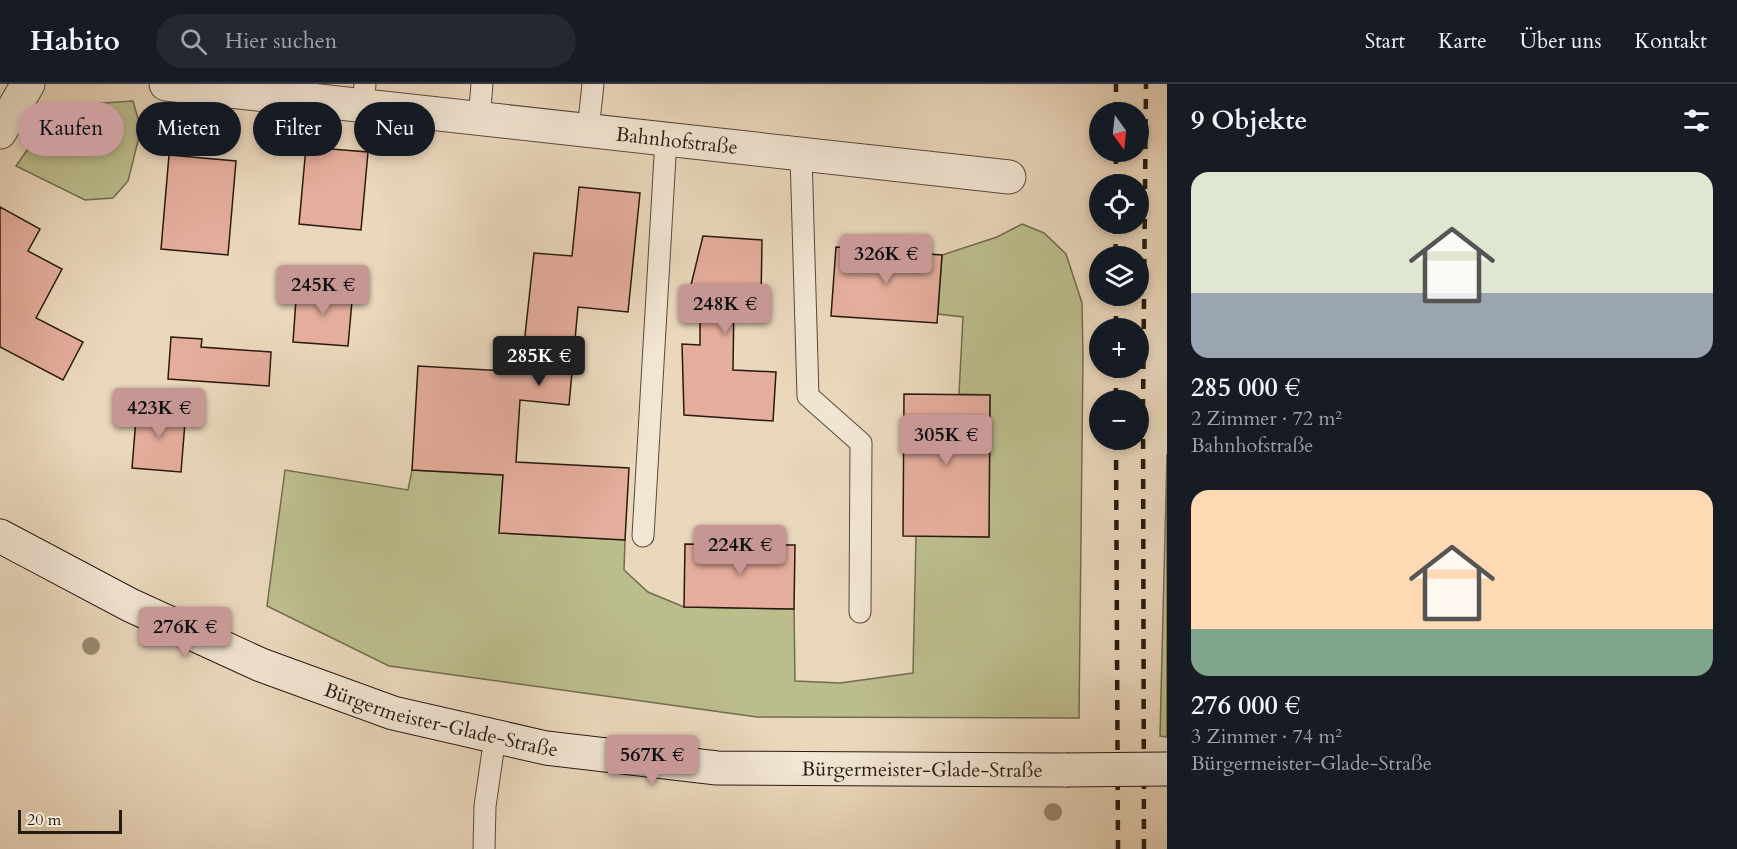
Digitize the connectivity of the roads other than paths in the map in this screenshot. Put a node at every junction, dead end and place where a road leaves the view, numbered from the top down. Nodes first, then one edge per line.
1 (28, 84) edge
2 (166, 84) edge
3 (482, 84) edge
4 (592, 84) edge
5 (364, 95) edge
6 (479, 119) junction
7 (588, 131) junction
8 (0, 132) edge
9 (666, 139) junction
10 (801, 155) junction
11 (1009, 177) dead end
12 (0, 536) edge
13 (644, 536) dead end
14 (860, 612) dead end
15 (495, 737) junction
16 (1167, 769) edge
17 (484, 849) edge

1 - 8 street
2 - 5 street, Bahnhofstraße
3 - 6 lane
4 - 7 lane
5 - 6 street, Bahnhofstraße
6 - 7 street, Bahnhofstraße
7 - 9 street, Bahnhofstraße
9 - 10 street, Bahnhofstraße
9 - 13 lane
10 - 11 street, Bahnhofstraße
10 - 14 lane
12 - 15 street, Bürgermeister-Glade-Straße
15 - 16 street, Bürgermeister-Glade-Straße, bridge
15 - 17 lane

